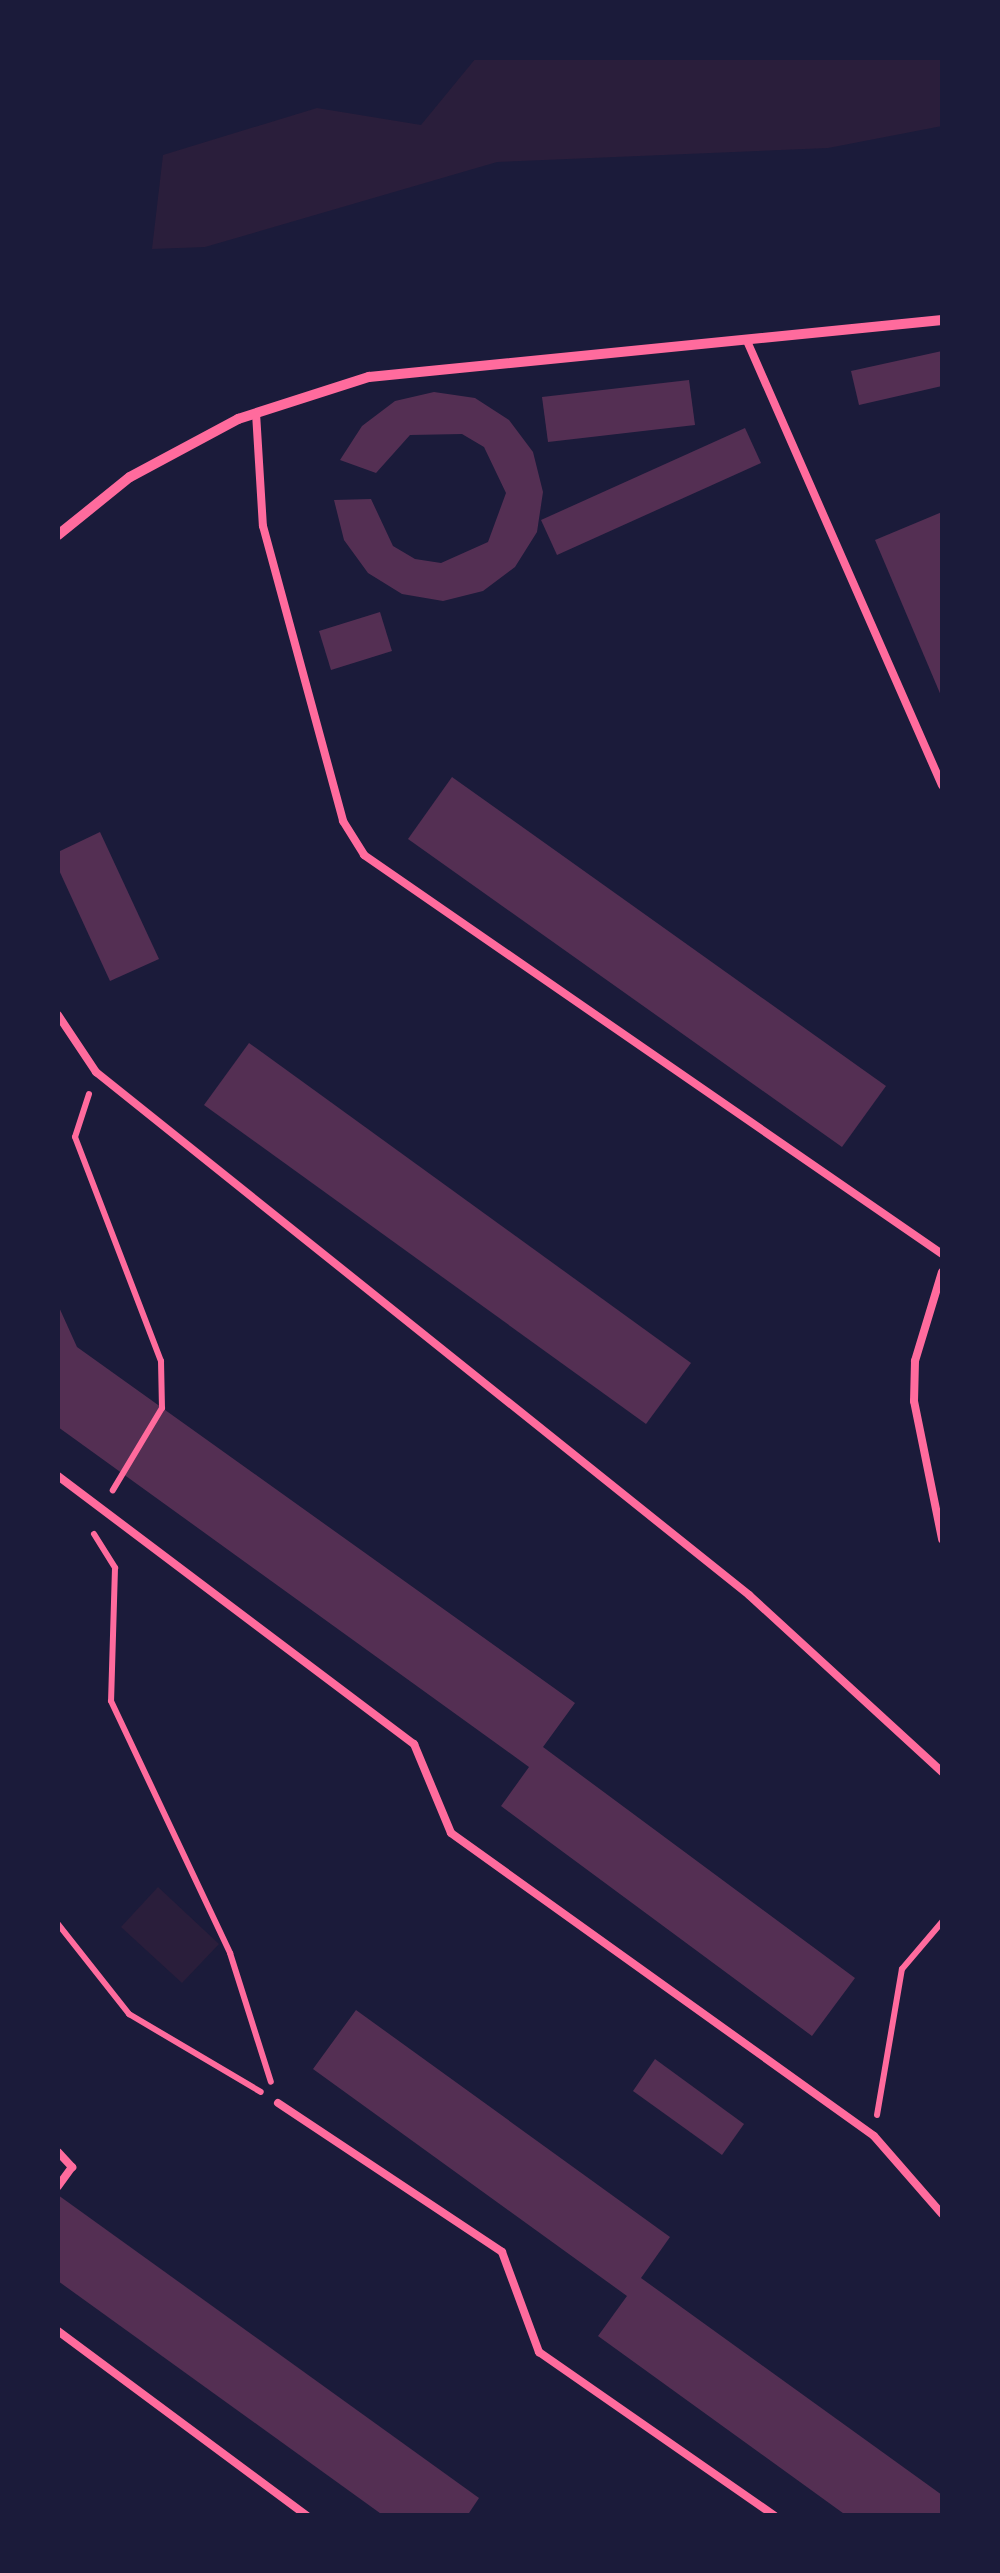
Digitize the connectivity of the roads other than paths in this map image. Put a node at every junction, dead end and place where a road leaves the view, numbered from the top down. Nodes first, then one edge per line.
1 (942, 320) edge
2 (748, 342) junction
3 (256, 413) junction
4 (58, 535) edge
5 (942, 784) edge
6 (58, 1014) edge
7 (942, 1254) edge
8 (942, 1272) edge
9 (58, 1476) edge
10 (942, 1539) edge
11 (942, 1772) edge
12 (278, 2102) road end
13 (58, 2152) edge
14 (58, 2186) edge
15 (942, 2214) edge
16 (58, 2331) edge
17 (307, 2516) edge
18 (775, 2516) edge

1 - 2 street
2 - 3 street
2 - 5 lane
3 - 4 street
3 - 7 lane
6 - 11 lane
8 - 10 lane
9 - 15 lane
12 - 18 lane
13 - 14 lane
16 - 17 lane

